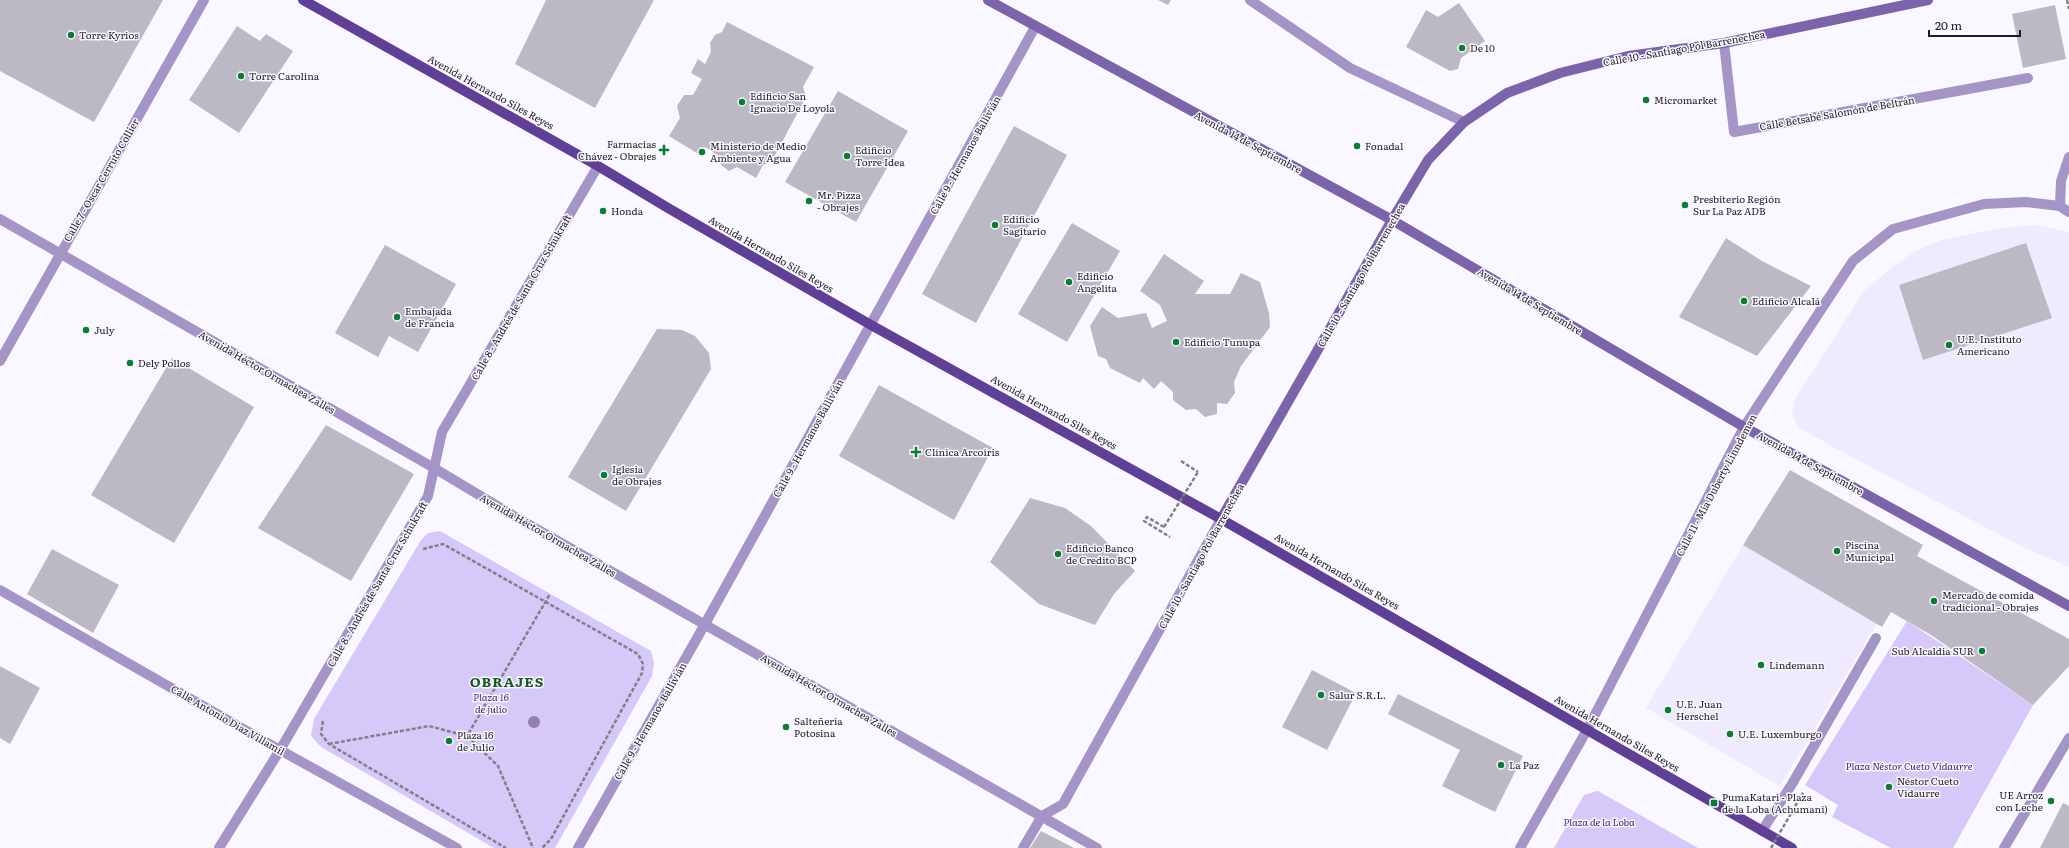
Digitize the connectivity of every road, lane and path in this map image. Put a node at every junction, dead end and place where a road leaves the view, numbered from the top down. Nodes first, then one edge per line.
1 (204, 0) edge
2 (303, 0) edge
3 (988, 0) edge
4 (1250, 0) edge
5 (1928, 0) edge
6 (2067, 0) edge
7 (2069, 9) edge
8 (1035, 27) junction
9 (1724, 43) junction
10 (2028, 78) dead end
11 (1464, 122) junction
12 (2069, 157) edge
13 (598, 166) junction
14 (2060, 206) junction
15 (2069, 212) edge
16 (0, 219) edge
17 (1392, 220) junction
18 (60, 253) junction
19 (871, 325) junction
20 (0, 360) edge
21 (1744, 427) junction
22 (1180, 461) dead end
23 (434, 468) junction
24 (1221, 518) junction
25 (1170, 537) dead end
26 (420, 555) dead end
27 (0, 590) edge
28 (550, 594) dead end
29 (545, 603) junction
30 (2069, 606) edge
31 (705, 624) junction
32 (1876, 638) dead end
33 (326, 715) dead end
34 (1587, 730) junction
35 (467, 736) junction
36 (2069, 738) edge
37 (328, 744) junction
38 (280, 750) junction
39 (1804, 791) dead end
40 (1042, 816) junction
41 (1762, 831) junction
42 (219, 848) edge
43 (457, 848) edge
44 (506, 848) edge
45 (533, 848) edge
46 (542, 848) edge
47 (578, 848) edge
48 (1023, 848) edge
49 (1097, 848) edge
50 (1520, 848) edge
51 (1771, 848) edge
52 (1792, 848) edge
53 (2004, 848) edge

1 - 18 street, Calle 7 - Oscar Cerruto Collier
2 - 13 main road, Avenida Hernando Siles Reyes
3 - 8 main road, Avenida 14 de Septiembre
4 - 11 street
5 - 9 main road, Calle 10 - Santiago Pol Barrenechea
6 - 7 path
8 - 17 main road, Avenida 14 de Septiembre
8 - 19 street, Calle 9 - Hermanos Ballivián
9 - 10 street, Calle Betsabé Salomón de Beltrán
9 - 11 main road, Calle 10 - Santiago Pol Barrenechea
11 - 17 main road, Calle 10 - Santiago Pol Barrenechea
12 - 14 street
13 - 19 main road, Avenida Hernando Siles Reyes
13 - 23 street, Calle 8 - Andrés de Santa Cruz Schukraft
14 - 15 street
14 - 21 street, Calle 11 - Mia Duberty Linndeman
16 - 18 street, Avenida Héctor Ormachea Zalles
17 - 21 main road, Avenida 14 de Septiembre
17 - 24 main road, Calle 10 - Santiago Pol Barrenechea
18 - 20 street, Calle 7 - Oscar Cerruto Collier
18 - 23 street, Avenida Héctor Ormachea Zalles
19 - 24 main road, Avenida Hernando Siles Reyes
19 - 31 street, Calle 9 - Hermanos Ballivián
21 - 30 main road, Avenida 14 de Septiembre
21 - 34 street, Calle 11 - Mia Duberty Linndeman
22 - 25 path, bridge
23 - 31 street, Avenida Héctor Ormachea Zalles
23 - 38 street, Calle 8 - Andrés de Santa Cruz Schukraft
24 - 34 main road, Avenida Hernando Siles Reyes
24 - 40 street, Calle 10 - Santiago Pol Barrenechea
26 - 29 path
27 - 38 street, Calle Antonio Diaz Villamil
28 - 29 path
29 - 35 path
29 - 46 path
31 - 40 street, Avenida Héctor Ormachea Zalles
31 - 47 street, Calle 9 - Hermanos Ballivián
32 - 41 street
33 - 37 path
34 - 41 main road, Avenida Hernando Siles Reyes
34 - 50 street, Calle 11 - Mia Duberty Linndeman
35 - 37 path
35 - 45 path
36 - 53 street
37 - 44 path
38 - 42 street, Calle 8 - Andrés de Santa Cruz Schukraft
38 - 43 street, Calle Antonio Diaz Villamil
39 - 51 path, bridge
40 - 48 street, Calle 10 - Santiago Pol Barrenechea
40 - 49 street, Avenida Héctor Ormachea Zalles
41 - 52 main road, Avenida Hernando Siles Reyes

